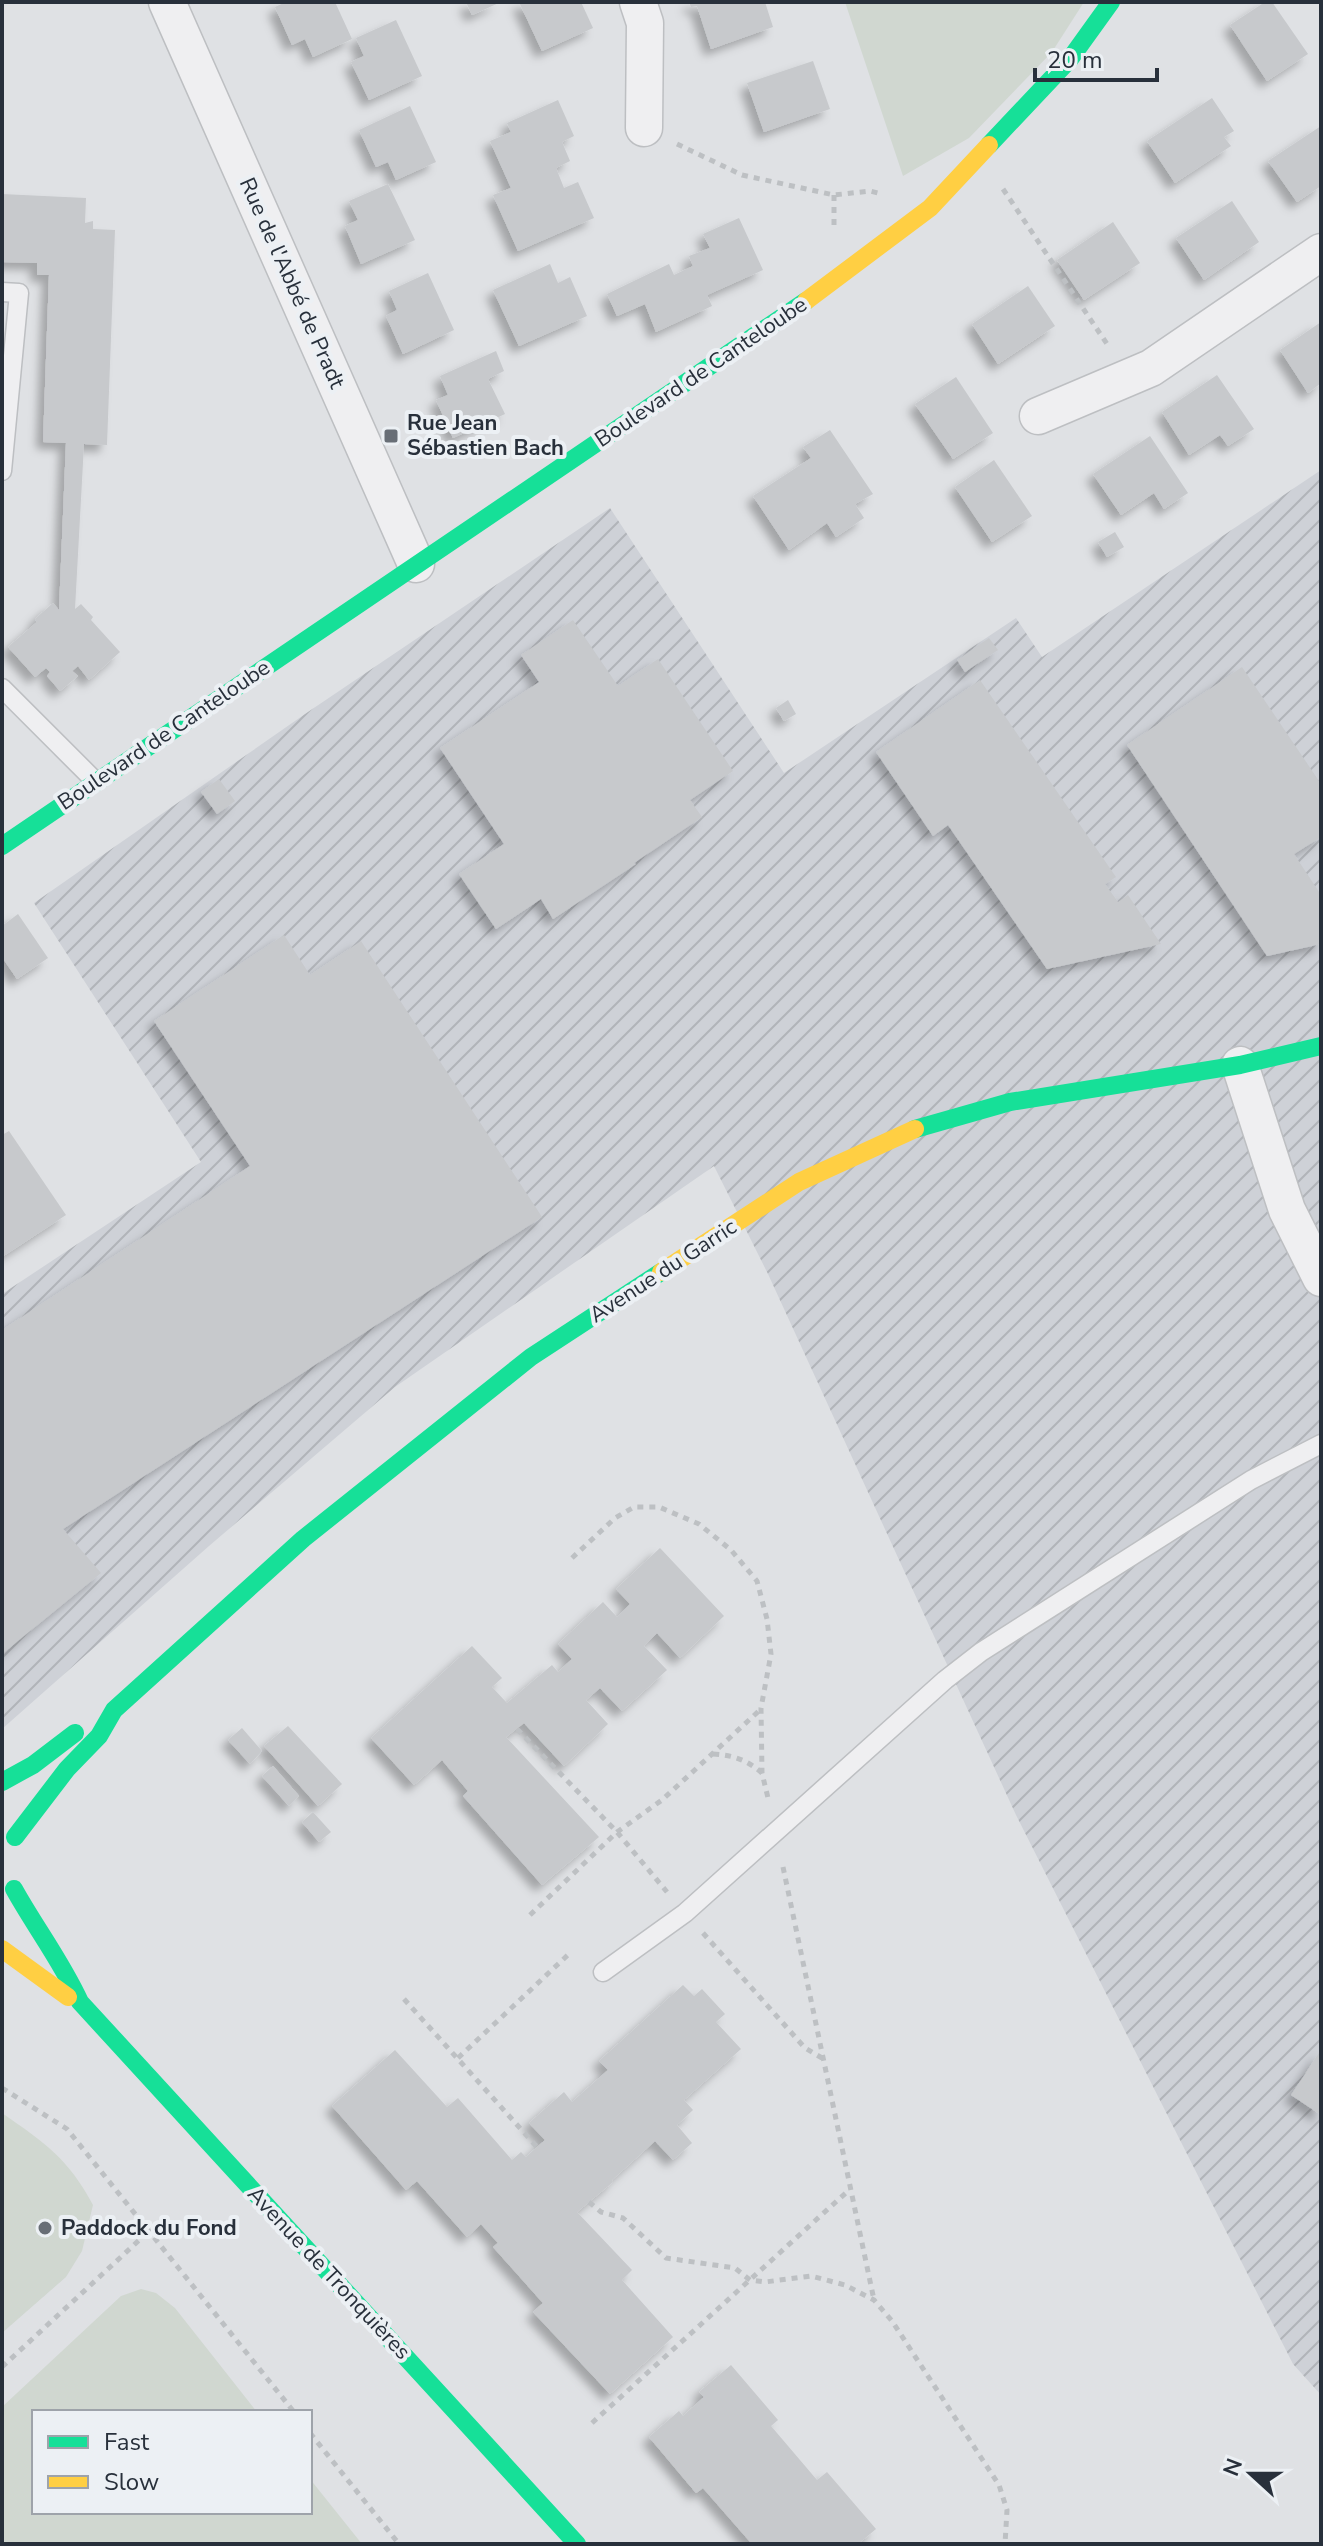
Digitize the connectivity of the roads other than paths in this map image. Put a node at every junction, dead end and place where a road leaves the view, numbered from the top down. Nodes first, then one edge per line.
1 (167, 2) edge
2 (638, 2) edge
3 (1111, 2) edge
4 (644, 128) road end
5 (1321, 252) edge
6 (2, 292) edge
7 (1038, 416) dead end
8 (2, 471) edge
9 (416, 564) junction
10 (2, 688) edge
11 (95, 781) junction
12 (2, 846) edge
13 (1321, 1046) edge
14 (1240, 1065) junction
15 (1321, 1278) edge
16 (1321, 1444) edge
17 (114, 1710) junction
18 (2, 1782) edge
19 (3, 1817) edge
20 (17, 1863) junction
21 (2, 1909) edge
22 (2, 1949) edge
23 (603, 1972) dead end
24 (80, 2002) junction
25 (577, 2544) edge

1 - 9 street, Rue de l'Abbé de Pradt
2 - 4 street
3 - 9 street, Boulevard de Canteloube
5 - 7 street
6 - 8 lane
9 - 11 street, Boulevard de Canteloube
10 - 11 lane
11 - 12 street, Boulevard de Canteloube
13 - 14 street, Avenue du Garric
14 - 15 street
14 - 17 street, Avenue du Garric
16 - 23 lane
17 - 18 street, Avenue du Garric
17 - 20 street, Avenue du Garric
19 - 20 street, Avenue de Tronquières
20 - 21 street, Avenue du Garric
20 - 24 street, Avenue de Tronquières
22 - 24 street, Avenue de Tronquières
24 - 25 street, Avenue de Tronquières

